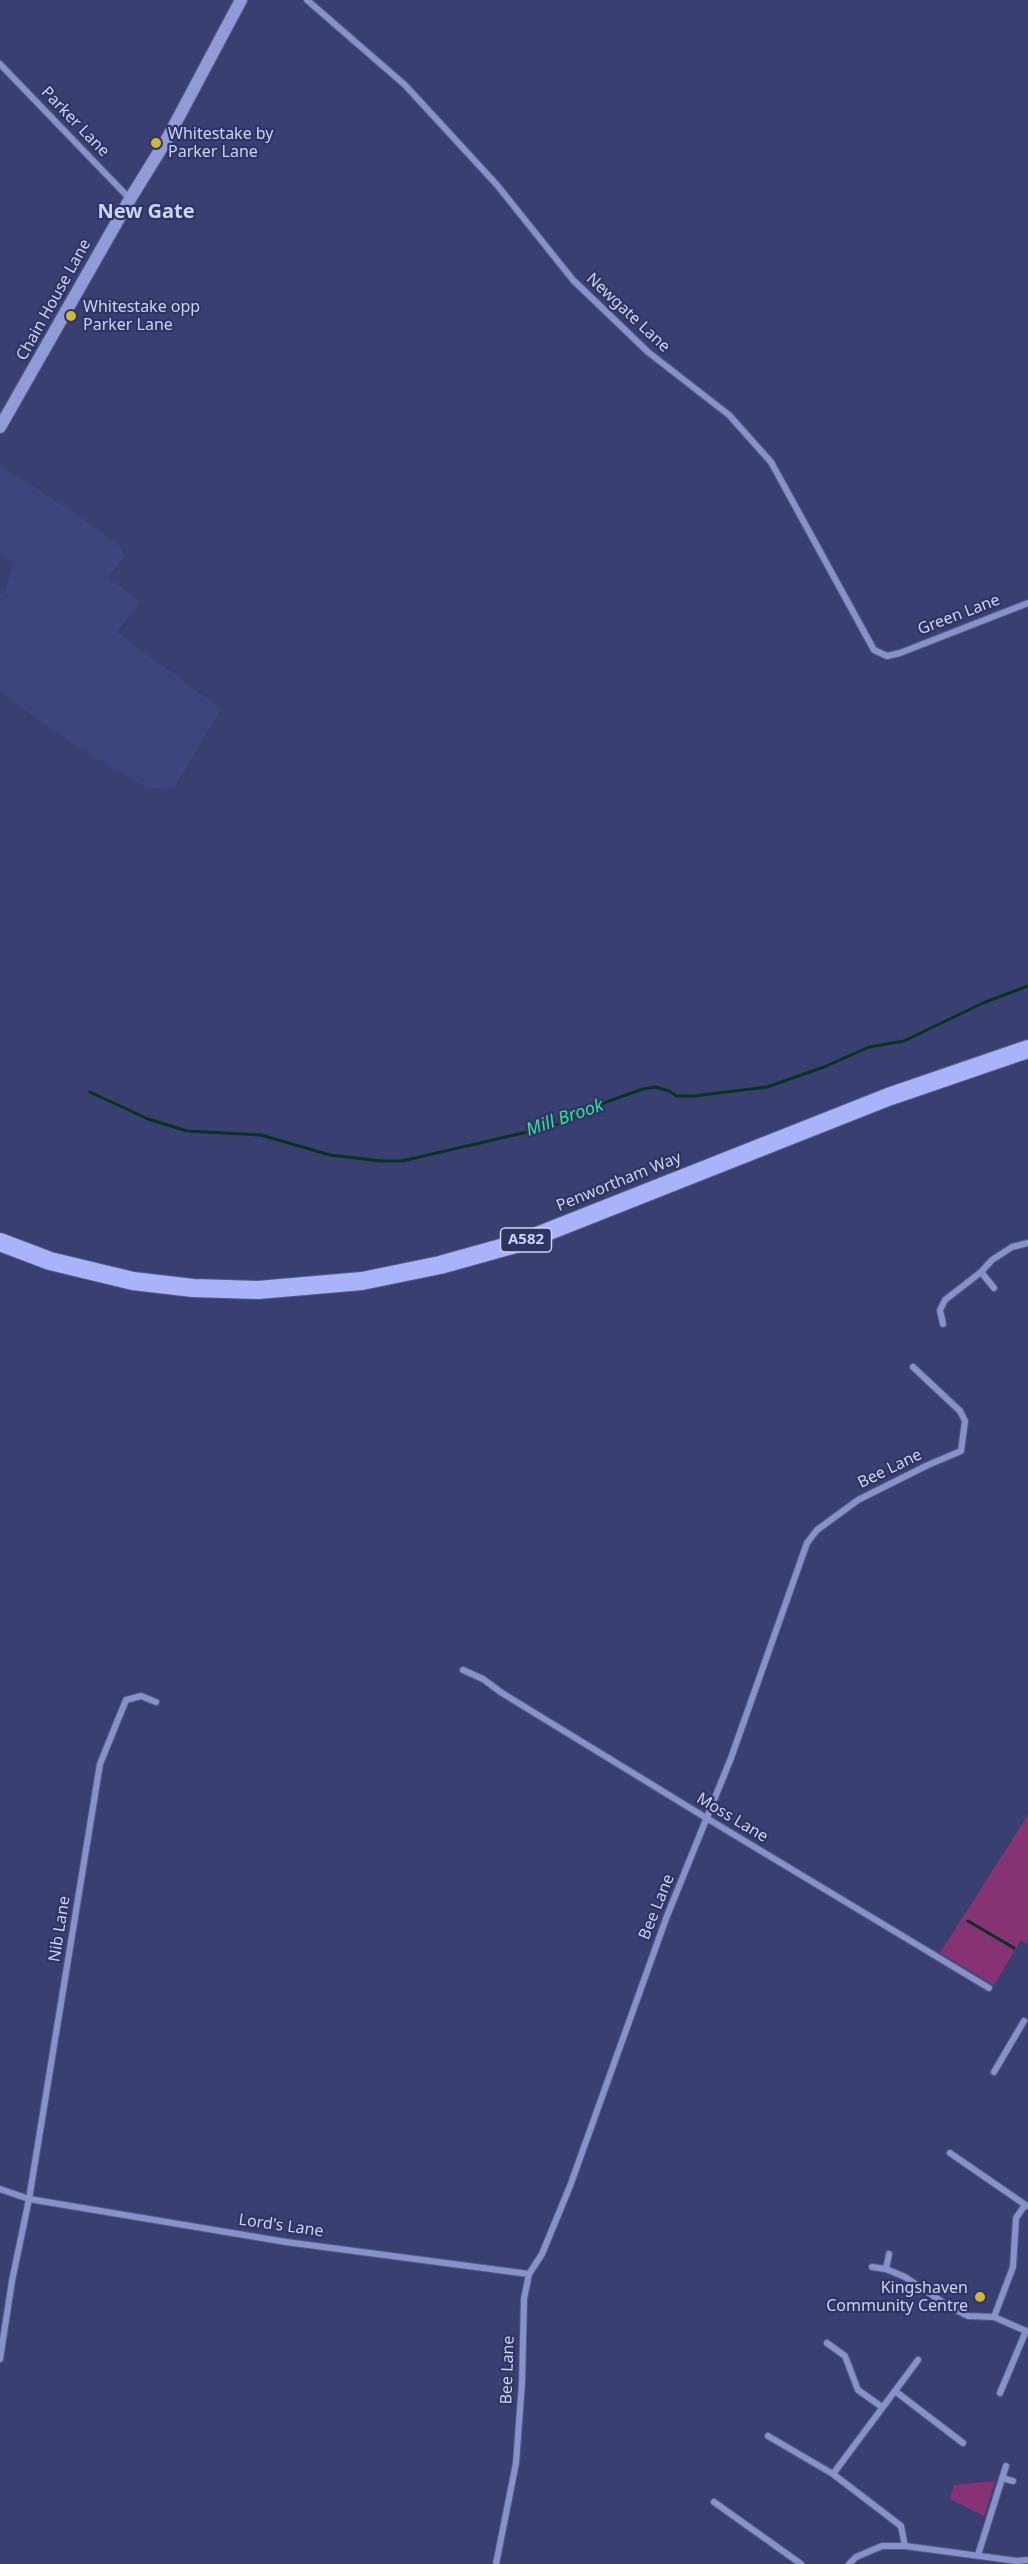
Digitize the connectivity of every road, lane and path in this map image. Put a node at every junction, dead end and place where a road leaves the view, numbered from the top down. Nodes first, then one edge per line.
1 (241, 0) edge
2 (307, 0) edge
3 (0, 64) edge
4 (130, 199) junction
5 (0, 428) edge
6 (1028, 603) edge
7 (900, 653) joint
8 (1028, 1049) edge
9 (0, 1242) edge
10 (1028, 1242) edge
11 (981, 1272) junction
12 (994, 1288) dead end
13 (943, 1324) dead end
14 (913, 1367) dead end
15 (463, 1670) dead end
16 (156, 1702) dead end
17 (708, 1819) junction
18 (988, 1988) dead end
19 (1024, 2021) edge
20 (994, 2072) dead end
21 (950, 2153) dead end
22 (0, 2189) edge
23 (29, 2199) junction
24 (1027, 2206) edge
25 (889, 2254) dead end
26 (872, 2267) dead end
27 (886, 2269) junction
28 (529, 2274) junction
29 (994, 2317) junction
30 (827, 2343) dead end
31 (0, 2359) edge
32 (918, 2361) dead end
33 (895, 2391) junction
34 (1000, 2393) dead end
35 (882, 2407) junction
36 (768, 2436) dead end
37 (963, 2443) dead end
38 (1006, 2466) dead end
39 (833, 2474) junction
40 (1002, 2478) junction
41 (1014, 2481) dead end
42 (714, 2502) dead end
43 (905, 2546) junction
44 (978, 2555) junction
45 (1028, 2560) edge
46 (495, 2564) edge
47 (801, 2564) edge
48 (849, 2564) edge

1 - 4 street, Chain House Lane
2 - 7 street, Newgate Lane
3 - 4 street, Parker Lane
4 - 5 street, Chain House Lane
6 - 7 street, Green Lane
8 - 9 highway, Penwortham Way / A582
10 - 11 street
11 - 12 street
11 - 13 street
14 - 17 street, Bee Lane
15 - 17 street, Moss Lane
16 - 23 street, Nib Lane
17 - 18 street, Moss Lane
17 - 28 street, Bee Lane
19 - 20 street
21 - 24 street
22 - 23 street, Lord's Lane
23 - 28 street, Lord's Lane
23 - 31 street
24 - 29 street
25 - 27 street
26 - 27 street
27 - 29 street
28 - 46 street, Bee Lane
29 - 34 street
30 - 35 street
32 - 33 street
33 - 35 street
33 - 37 street
35 - 39 street
36 - 39 street
38 - 40 street
39 - 43 street
40 - 41 street
40 - 44 street
42 - 47 street
43 - 44 street
43 - 48 street
44 - 45 street

